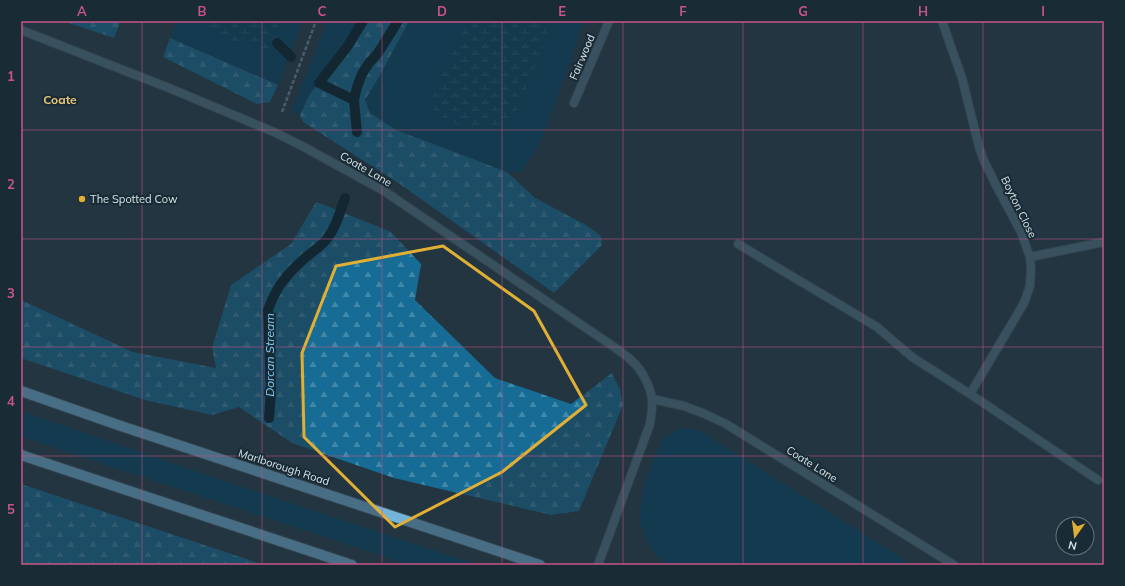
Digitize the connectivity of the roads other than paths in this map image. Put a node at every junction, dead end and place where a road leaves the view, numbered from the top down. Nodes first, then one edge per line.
1 (609, 21) edge
2 (942, 21) edge
3 (21, 30) edge
4 (574, 103) dead end
5 (1104, 242) edge
6 (738, 244) dead end
7 (1030, 257) junction
8 (21, 390) edge
9 (970, 394) junction
10 (652, 399) junction
11 (21, 455) edge
12 (1098, 480) dead end
13 (352, 565) edge
14 (540, 565) edge
15 (598, 565) edge
16 (954, 565) edge

1 - 4 street, Fairwood
2 - 7 street, Boyton Close
3 - 10 street, Coate Lane
5 - 7 street
6 - 9 street
7 - 9 street, Boyton Close
8 - 14 main road, Marlborough Road
9 - 12 street
10 - 15 street, Coate Lane
10 - 16 street, Coate Lane
11 - 13 main road

